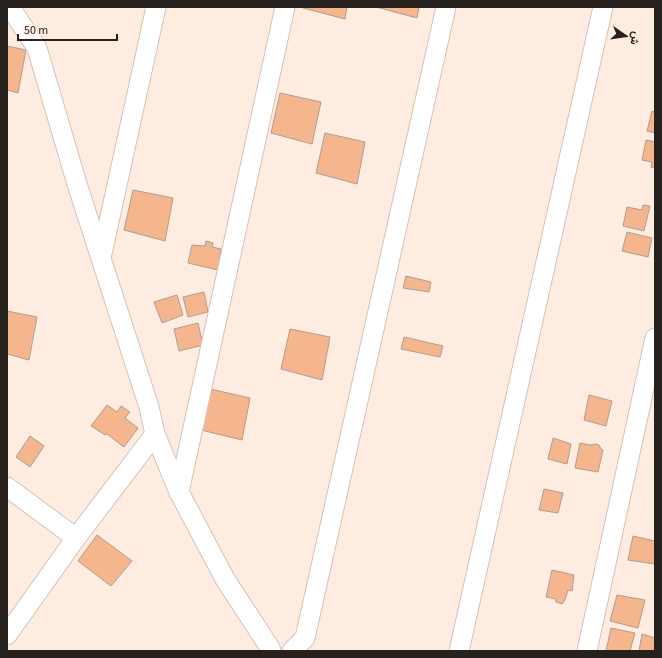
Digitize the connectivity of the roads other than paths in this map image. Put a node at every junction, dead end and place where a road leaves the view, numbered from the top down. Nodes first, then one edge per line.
1 (10, 7) edge
2 (156, 7) edge
3 (285, 7) edge
4 (446, 7) edge
5 (603, 7) edge
6 (101, 258) junction
7 (655, 338) edge
8 (155, 434) junction
9 (7, 487) edge
10 (179, 492) junction
11 (76, 538) junction
12 (7, 635) edge
13 (270, 650) edge
14 (292, 651) edge
15 (459, 651) edge
16 (587, 651) edge

1 - 6 street
2 - 6 street
3 - 10 street
4 - 14 street
5 - 15 street
6 - 8 street
7 - 16 street
8 - 10 street
8 - 11 street
9 - 11 street
10 - 13 street
11 - 12 street

